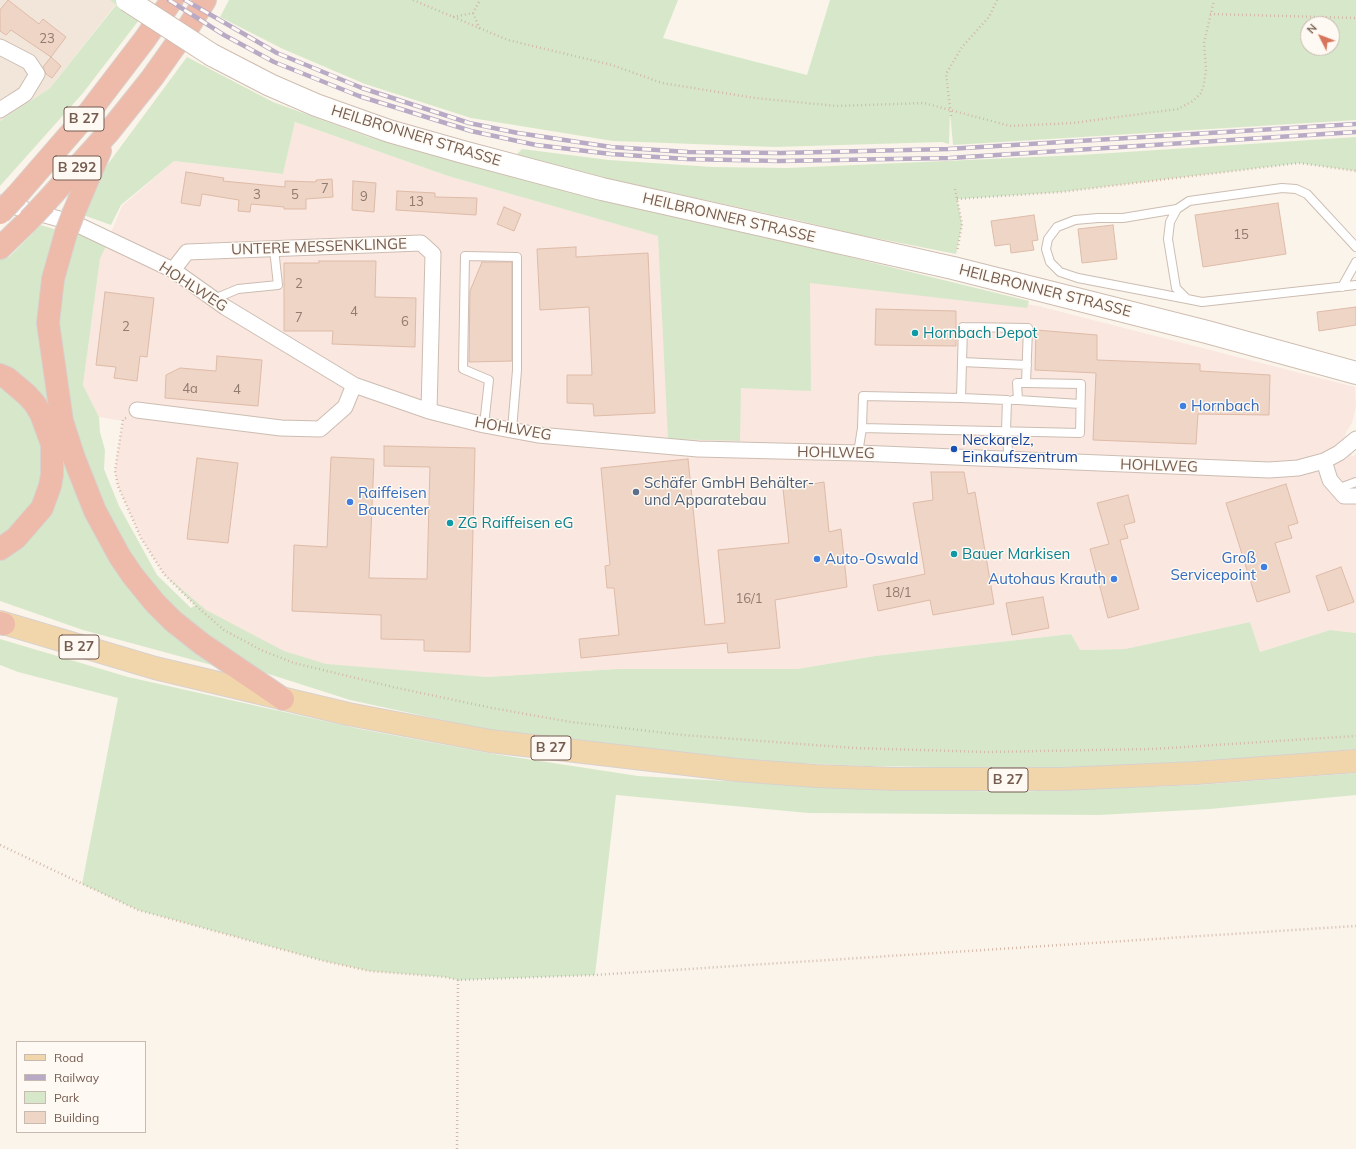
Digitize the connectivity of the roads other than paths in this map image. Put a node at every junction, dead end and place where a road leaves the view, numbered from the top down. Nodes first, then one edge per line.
1 (127, 0) edge
2 (172, 0) edge
3 (205, 0) edge
4 (0, 47) edge
5 (0, 110) edge
6 (108, 133) junction
7 (8, 199) edge
8 (1177, 209) junction
9 (0, 213) edge
10 (1356, 247) edge
11 (0, 248) edge
12 (274, 249) junction
13 (1356, 262) edge
14 (172, 270) junction
15 (1356, 285) edge
16 (1342, 287) junction
17 (214, 299) junction
18 (1187, 299) junction
19 (962, 362) junction
20 (1027, 365) junction
21 (1356, 373) edge
22 (0, 375) edge
23 (1026, 383) junction
24 (354, 386) junction
25 (961, 398) junction
26 (1007, 400) junction
27 (1018, 400) junction
28 (1080, 404) junction
29 (137, 410) road end
30 (429, 411) junction
31 (484, 425) junction
32 (862, 428) junction
33 (512, 430) junction
34 (1006, 431) junction
35 (1356, 439) edge
36 (858, 453) junction
37 (1009, 459) junction
38 (1324, 461) junction
39 (1356, 482) edge
40 (1337, 489) junction
41 (1356, 496) edge
42 (0, 549) edge
43 (1, 623) edge
44 (283, 699) junction
45 (1356, 761) edge

1 - 21 street, HEILBRONNER STRASSE, bridge
2 - 7 highway, B 27
3 - 6 highway, B 27
4 - 5 street
6 - 11 highway, B 292, bridge
6 - 44 highway, bridge
7 - 9 highway, B 27, bridge
7 - 14 street, HOHLWEG
8 - 10 lane
8 - 18 lane
8 - 18 lane
12 - 14 street, UNTERE MESSENKLINGE
12 - 17 lane
12 - 30 street, UNTERE MESSENKLINGE
13 - 16 lane
14 - 17 street, HOHLWEG
15 - 16 lane
16 - 18 lane
17 - 24 street, HOHLWEG
19 - 20 lane
19 - 20 lane
19 - 25 lane
20 - 23 lane
22 - 42 highway
23 - 27 lane
23 - 28 lane
24 - 29 street
24 - 30 street, HOHLWEG
25 - 26 lane
25 - 32 lane
26 - 27 lane
26 - 34 lane
27 - 28 lane
28 - 34 lane
30 - 31 street, HOHLWEG
31 - 33 street, HOHLWEG
31 - 33 lane
32 - 34 lane
32 - 36 lane
33 - 36 street, HOHLWEG
34 - 37 lane
35 - 38 street, HOHLWEG
36 - 37 street, HOHLWEG
37 - 38 street, HOHLWEG
38 - 40 street
39 - 40 lane
40 - 41 street
43 - 44 main road, B 27
44 - 45 main road, B 27

